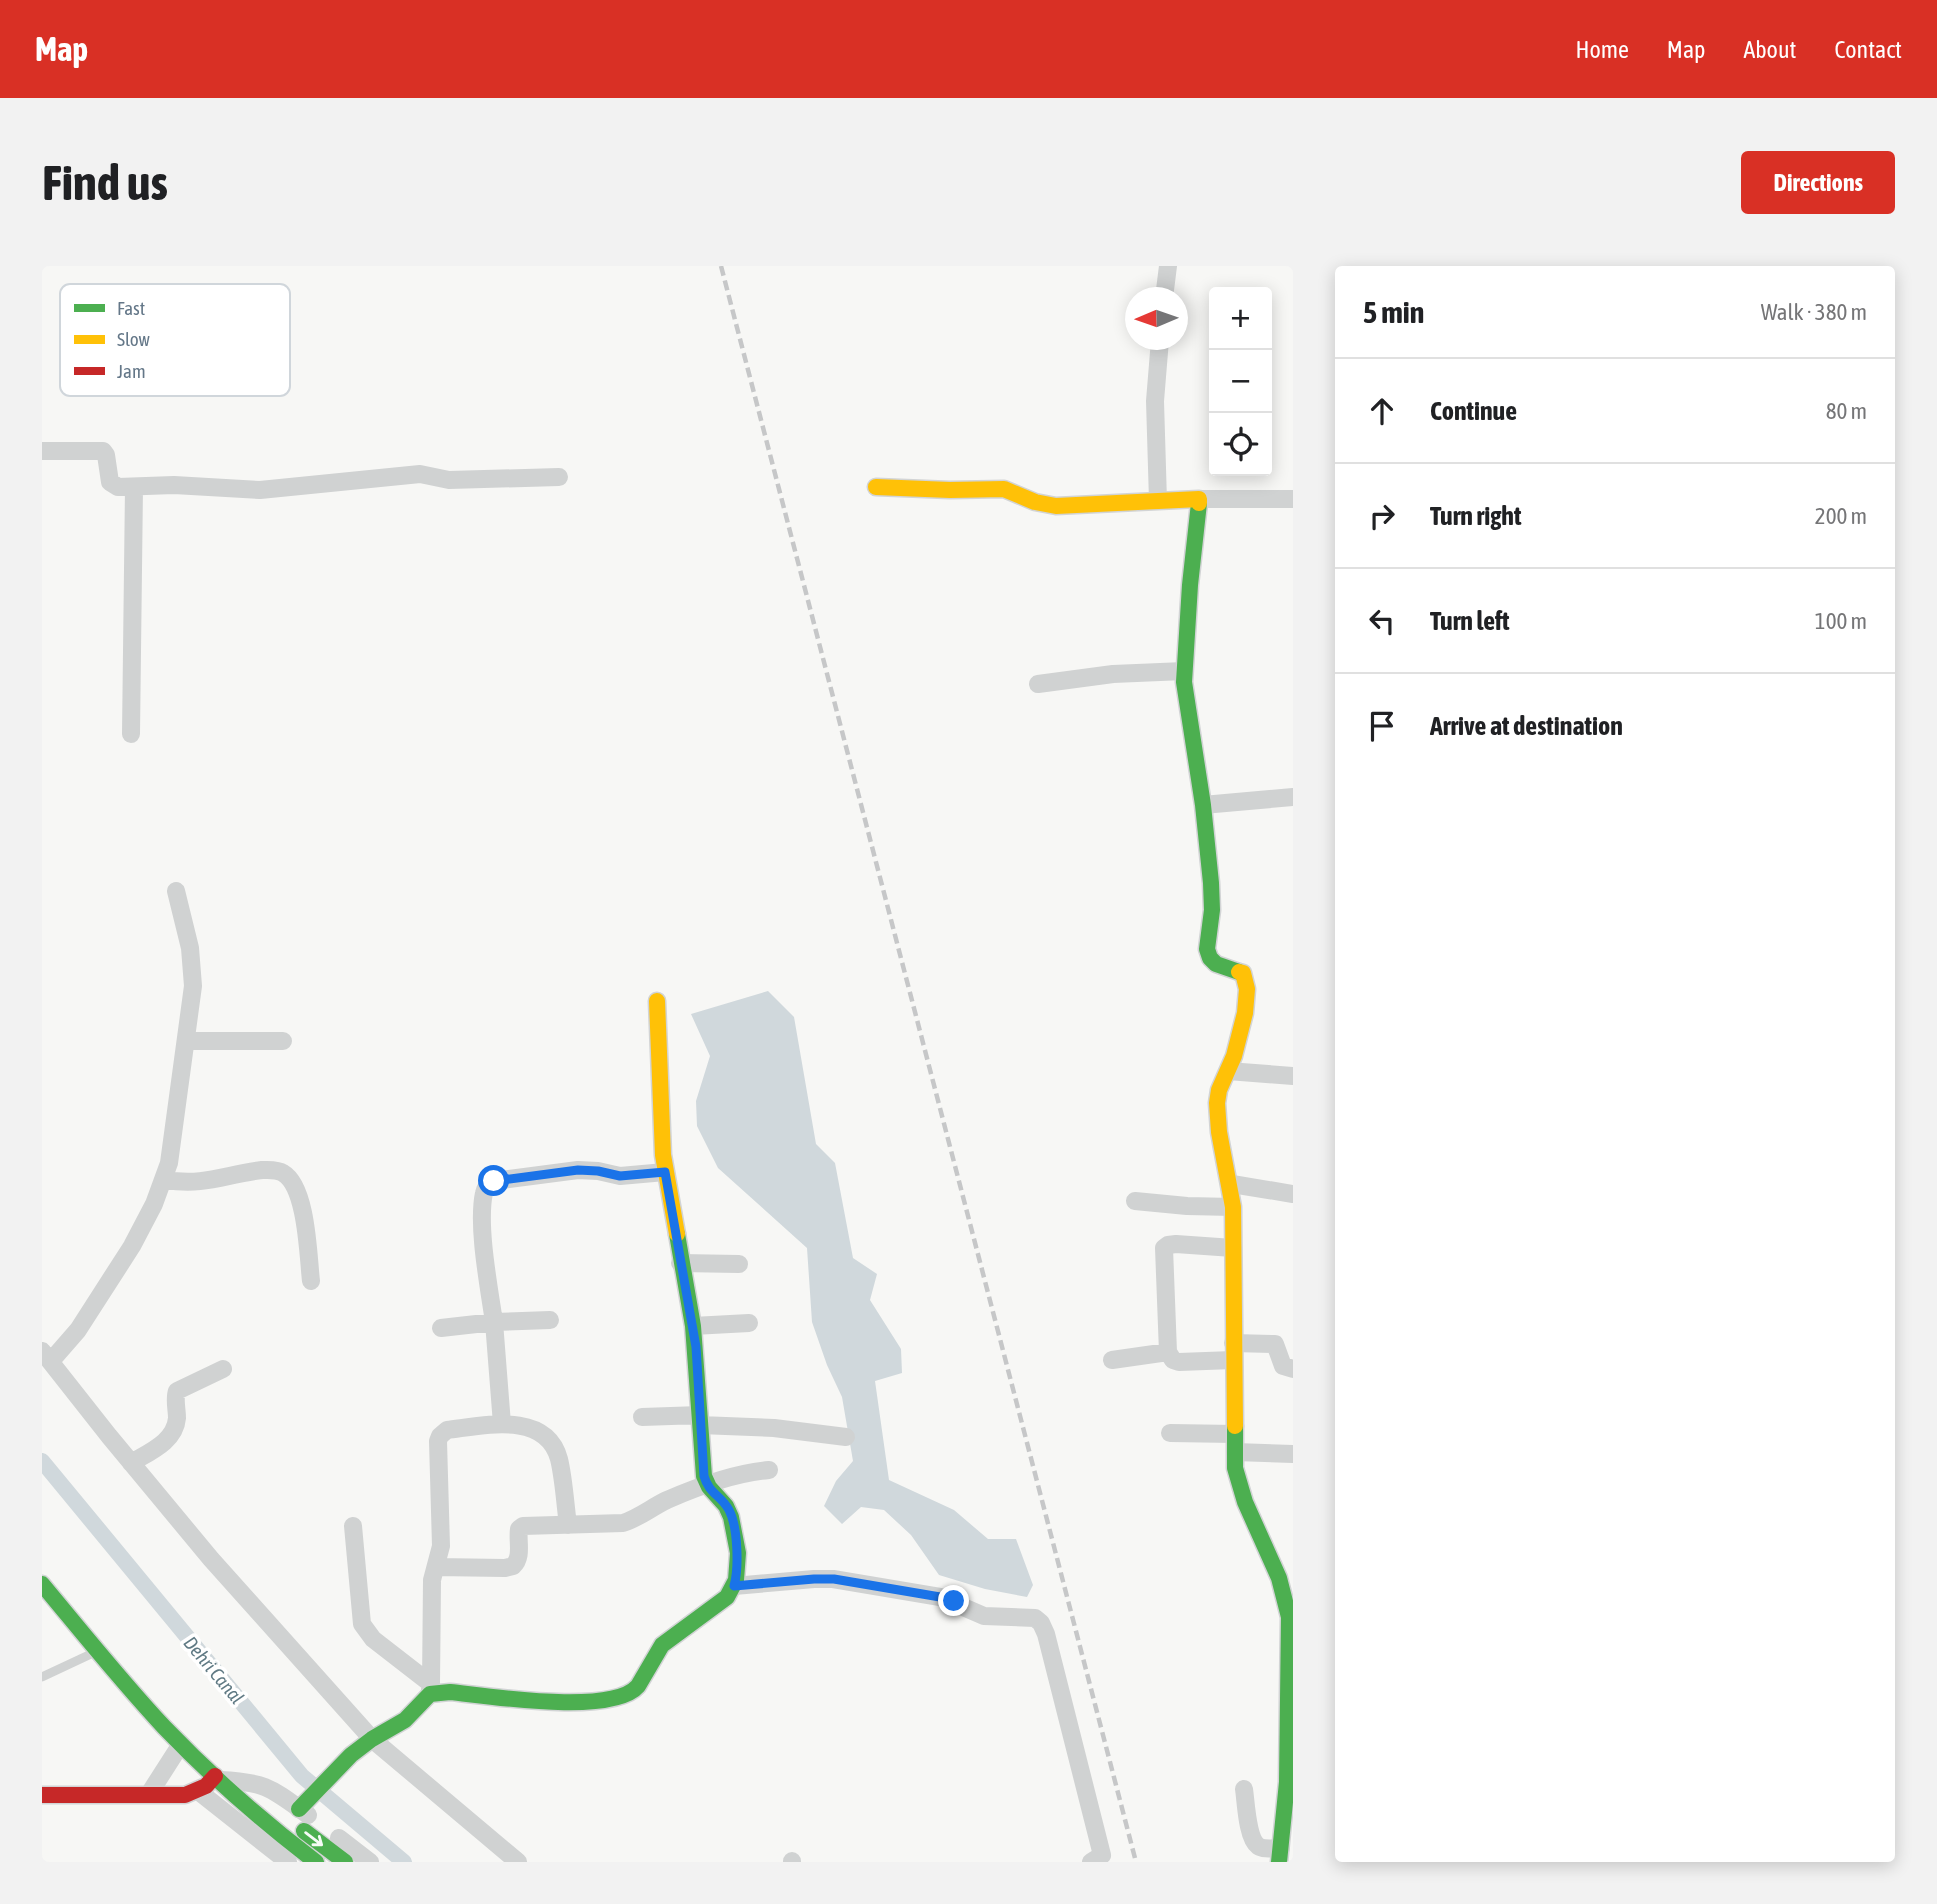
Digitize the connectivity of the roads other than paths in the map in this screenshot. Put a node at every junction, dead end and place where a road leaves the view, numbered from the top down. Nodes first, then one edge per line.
1 (1168, 266) edge
2 (1165, 287) edge
3 (1159, 350) edge
4 (42, 451) edge
5 (559, 477) dead end
6 (134, 487) junction
7 (876, 487) dead end
8 (1199, 499) junction
9 (1293, 499) edge
10 (1158, 501) junction
11 (1184, 671) junction
12 (1038, 684) dead end
13 (131, 734) dead end
14 (1293, 797) edge
15 (1203, 805) junction
16 (176, 891) dead end
17 (657, 1001) dead end
18 (186, 1041) junction
19 (283, 1041) dead end
20 (1228, 1072) junction
21 (1293, 1076) edge
22 (665, 1172) junction
23 (165, 1180) junction
24 (1232, 1184) junction
25 (1293, 1194) edge
26 (1135, 1201) dead end
27 (1233, 1207) junction
28 (1233, 1248) junction
29 (680, 1263) junction
30 (739, 1264) dead end
31 (312, 1281) dead end
32 (550, 1320) dead end
33 (494, 1322) junction
34 (749, 1323) dead end
35 (693, 1326) junction
36 (441, 1328) dead end
37 (1168, 1352) junction
38 (1233, 1352) junction
39 (47, 1356) edge
40 (1112, 1360) dead end
41 (223, 1369) dead end
42 (1293, 1369) edge
43 (642, 1417) dead end
44 (700, 1420) junction
45 (502, 1424) junction
46 (1170, 1433) dead end
47 (846, 1437) dead end
48 (1235, 1443) junction
49 (1293, 1454) edge
50 (131, 1463) junction
51 (769, 1470) dead end
52 (707, 1486) junction
53 (354, 1525) dead end
54 (568, 1525) junction
55 (436, 1567) junction
56 (42, 1584) edge
57 (734, 1586) junction
58 (1290, 1607) edge
59 (98, 1650) junction
60 (42, 1677) edge
61 (430, 1689) junction
62 (372, 1739) junction
63 (1290, 1744) edge
64 (181, 1745) junction
65 (221, 1781) junction
66 (1244, 1789) dead end
67 (198, 1791) junction
68 (149, 1794) junction
69 (42, 1795) edge
70 (297, 1808) junction
71 (1283, 1857) edge
72 (1099, 1860) edge
73 (288, 1862) edge
74 (316, 1862) edge
75 (345, 1862) edge
76 (370, 1862) edge
77 (518, 1862) edge

1 - 2 street
3 - 10 street
4 - 6 street
5 - 6 street
6 - 13 street
7 - 10 main road
8 - 9 street
8 - 10 main road
8 - 11 main road
11 - 12 street
11 - 15 main road
14 - 15 street
15 - 20 main road
16 - 18 street
17 - 22 main road
18 - 19 street
18 - 23 street
20 - 21 street
20 - 24 main road
22 - 29 main road
22 - 33 street
23 - 31 street
23 - 39 street
24 - 25 street
24 - 27 main road
26 - 27 street
27 - 28 main road
28 - 37 street
28 - 38 main road
29 - 30 street
29 - 35 main road
32 - 33 street
33 - 36 street
33 - 45 street
34 - 35 street
35 - 44 main road
37 - 38 street
37 - 40 street
38 - 42 street
38 - 48 main road
39 - 50 street
41 - 50 street
43 - 44 street
44 - 47 street
44 - 52 main road
45 - 54 street
45 - 55 street
46 - 48 street
48 - 49 street
48 - 58 main road
50 - 62 street
51 - 52 street
52 - 54 street
52 - 57 main road
53 - 61 street
54 - 55 street
55 - 61 street
56 - 59 main road
57 - 61 main road
57 - 72 street
58 - 63 main road
59 - 60 lane
59 - 64 main road
61 - 62 main road
62 - 70 main road
62 - 77 street
63 - 71 main road
64 - 65 main road
64 - 68 street
65 - 67 main road
65 - 70 street
65 - 74 main road
66 - 71 street
67 - 68 main road
67 - 73 street
68 - 69 main road
70 -> 75 main road
70 - 76 street

